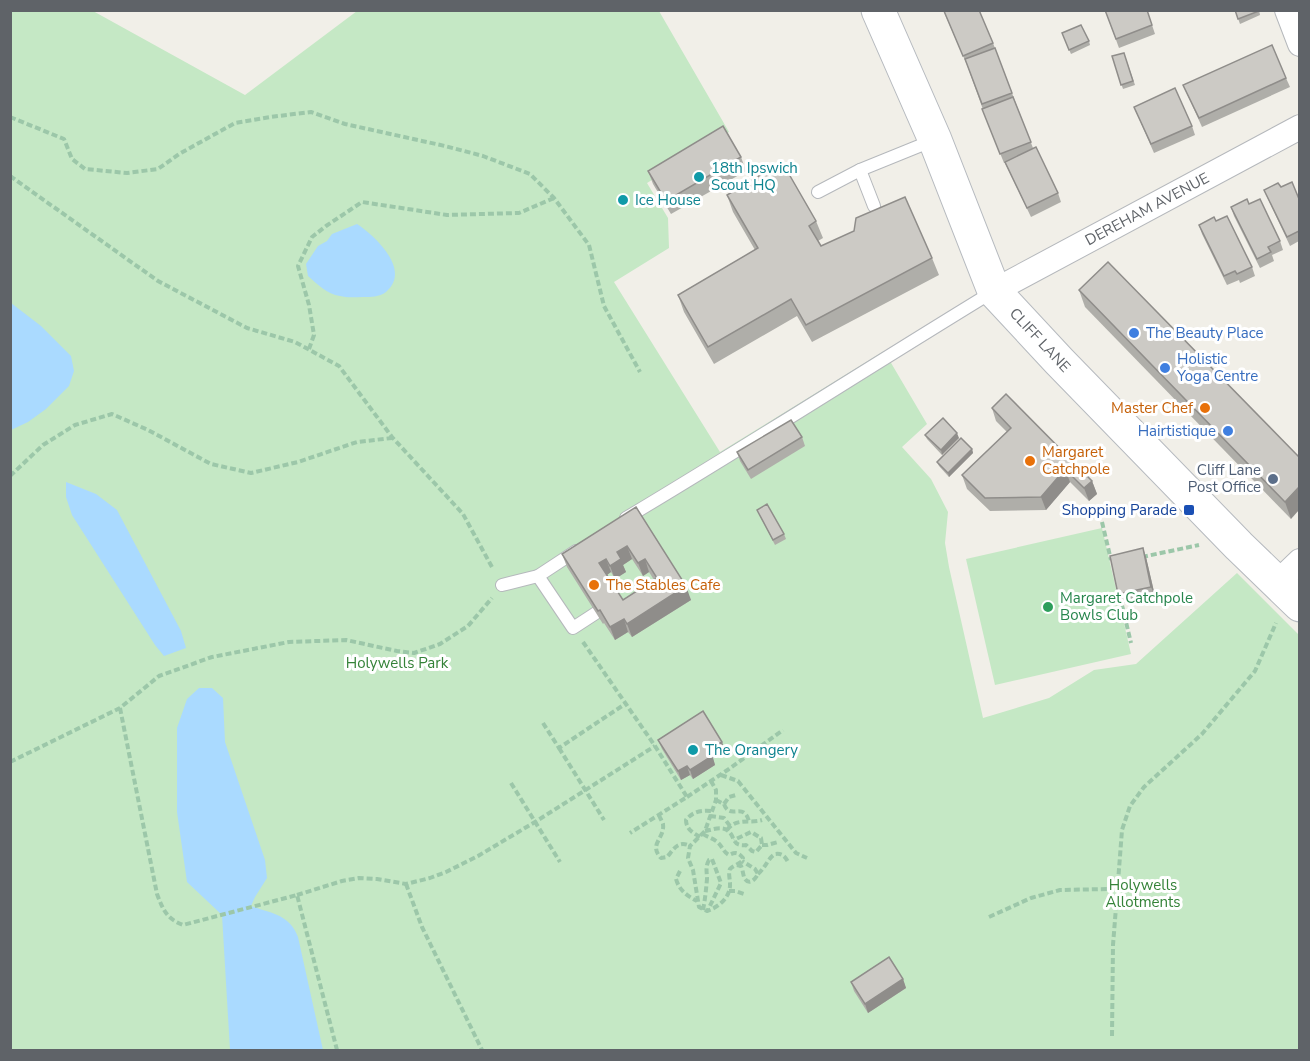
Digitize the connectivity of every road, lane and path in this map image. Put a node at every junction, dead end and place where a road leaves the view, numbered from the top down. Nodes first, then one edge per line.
1 (878, 10) edge
2 (1287, 10) edge
3 (1299, 44) edge
4 (10, 117) edge
5 (1299, 127) edge
6 (935, 140) junction
7 (860, 170) junction
8 (10, 176) edge
9 (818, 192) dead end
10 (554, 198) junction
11 (874, 206) dead end
12 (994, 291) junction
13 (309, 349) junction
14 (640, 372) dead end
15 (392, 437) junction
16 (10, 476) edge
17 (1102, 522) dead end
18 (613, 526) edge
19 (1232, 538) junction
20 (584, 545) edge
21 (1134, 559) edge
22 (1112, 564) edge
23 (538, 576) junction
24 (502, 585) junction
25 (1117, 586) edge
26 (1292, 586) edge
27 (596, 613) edge
28 (573, 628) junction
29 (1131, 643) dead end
30 (626, 704) junction
31 (120, 708) junction
32 (543, 723) dead end
33 (783, 730) dead end
34 (656, 746) junction
35 (559, 748) junction
36 (10, 762) edge
37 (722, 775) junction
38 (711, 782) junction
39 (511, 783) dead end
40 (585, 790) junction
41 (736, 795) dead end
42 (687, 797) junction
43 (716, 800) junction
44 (724, 804) junction
45 (728, 812) junction
46 (710, 814) junction
47 (658, 815) junction
48 (724, 818) junction
49 (604, 820) dead end
50 (762, 820) dead end
51 (749, 821) junction
52 (535, 822) junction
53 (728, 828) junction
54 (630, 833) dead end
55 (703, 834) junction
56 (734, 840) junction
57 (778, 842) dead end
58 (762, 845) junction
59 (690, 846) junction
60 (741, 846) junction
61 (737, 853) junction
62 (807, 858) dead end
63 (742, 861) junction
64 (560, 862) dead end
65 (788, 862) dead end
66 (737, 865) junction
67 (680, 871) dead end
68 (758, 874) junction
69 (1118, 882) junction
70 (406, 884) junction
71 (720, 886) junction
72 (730, 890) junction
73 (744, 894) dead end
74 (297, 895) junction
75 (697, 901) junction
76 (705, 911) junction
77 (989, 917) dead end
78 (1112, 1036) dead end
79 (337, 1050) edge
80 (482, 1050) edge

1 - 6 street, CLIFF LANE
2 - 3 street
4 - 10 path
5 - 12 street, DEREHAM AVENUE
6 - 7 lane
6 - 12 street, CLIFF LANE
7 - 9 lane
7 - 11 lane
8 - 13 path
10 - 13 path
10 - 14 path
12 - 18 lane
12 - 19 street, CLIFF LANE
13 - 15 path
15 - 16 path
15 - 24 path
17 - 22 path
19 - 21 path
19 - 26 street, CLIFF LANE
20 - 23 lane
23 - 24 lane
23 - 28 lane
24 - 31 path
25 - 29 path
26 - 69 path
27 - 28 lane
28 - 30 path
30 - 34 path
30 - 35 path
31 - 36 path
31 - 74 path
32 - 35 path
33 - 37 path
34 - 40 path
34 - 42 path
35 - 40 path
37 - 38 path
37 - 62 path
38 - 42 path
38 - 43 path
39 - 52 path
40 - 49 path
40 - 52 path
41 - 44 path
42 - 47 path
43 - 44 path
43 - 46 path
44 - 45 path
45 - 48 path
45 - 51 path
46 - 48 path
46 - 55 path
46 - 55 path
47 - 54 path
47 - 59 path
48 - 53 path
50 - 51 path
51 - 53 path
52 - 64 path
52 - 70 path
53 - 55 path
53 - 56 path
55 - 59 path
55 - 61 path
56 - 58 path
56 - 60 path
57 - 58 path
58 - 60 path
59 - 75 path
60 - 61 path
61 - 63 path
63 - 66 path
63 - 68 path
65 - 68 path
66 - 68 path
66 - 72 path
67 - 75 path
69 - 77 path
69 - 78 path
70 - 74 path
70 - 80 path
71 - 72 path
71 - 76 path
71 - 76 path
72 - 73 path
72 - 76 path
74 - 79 path
75 - 76 path

